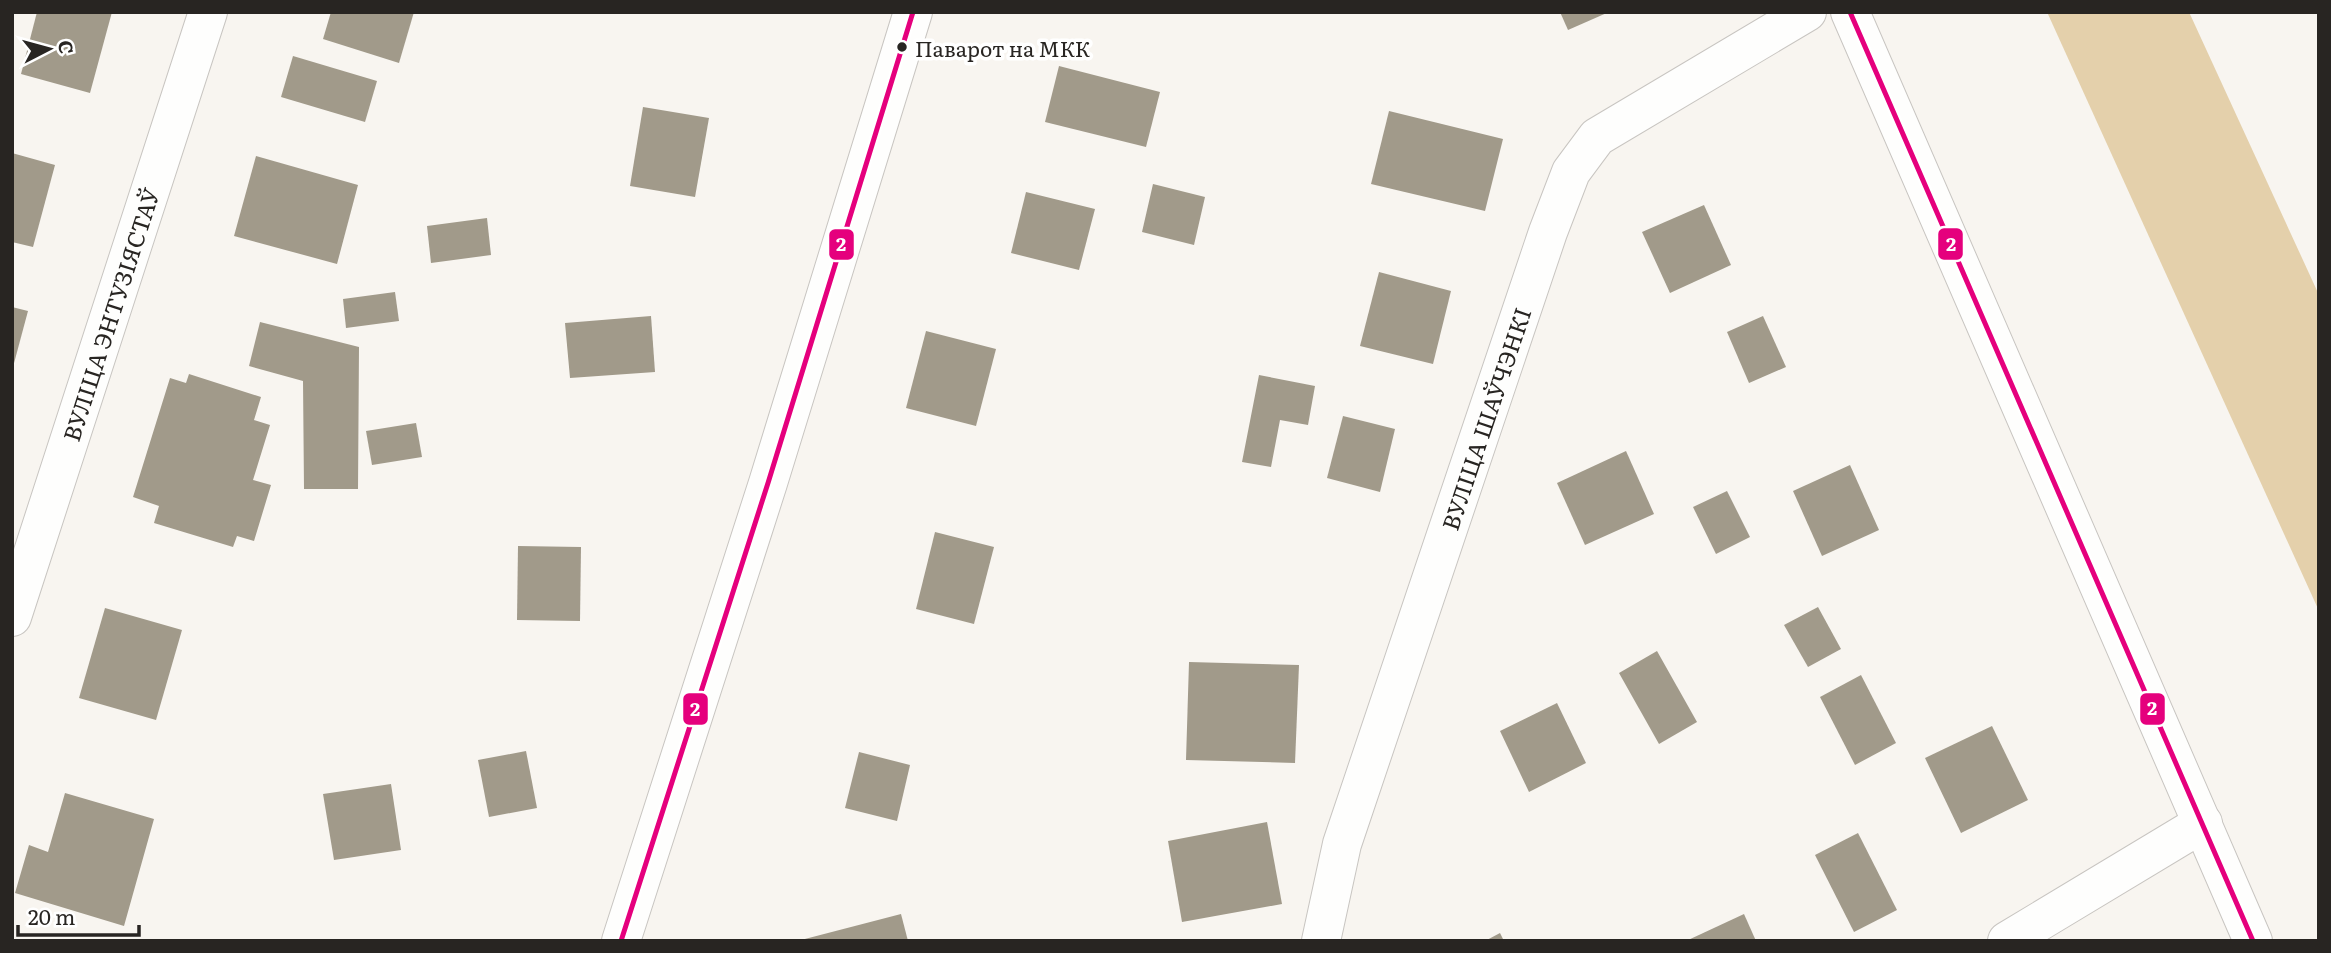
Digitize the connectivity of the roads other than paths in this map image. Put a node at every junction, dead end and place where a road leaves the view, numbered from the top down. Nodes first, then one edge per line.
1 (208, 12) edge
2 (914, 12) edge
3 (1807, 12) edge
4 (1850, 12) edge
5 (12, 617) edge
6 (2203, 823) junction
7 (621, 941) edge
8 (1321, 941) edge
9 (2007, 941) edge
10 (2253, 941) edge

1 - 5 street, ВУЛІЦА ЭНТУЗІЯСТАЎ
2 - 7 street
3 - 8 street, ВУЛІЦА ШАЎЧЭНКІ
4 - 6 street
6 - 9 street
6 - 10 street

